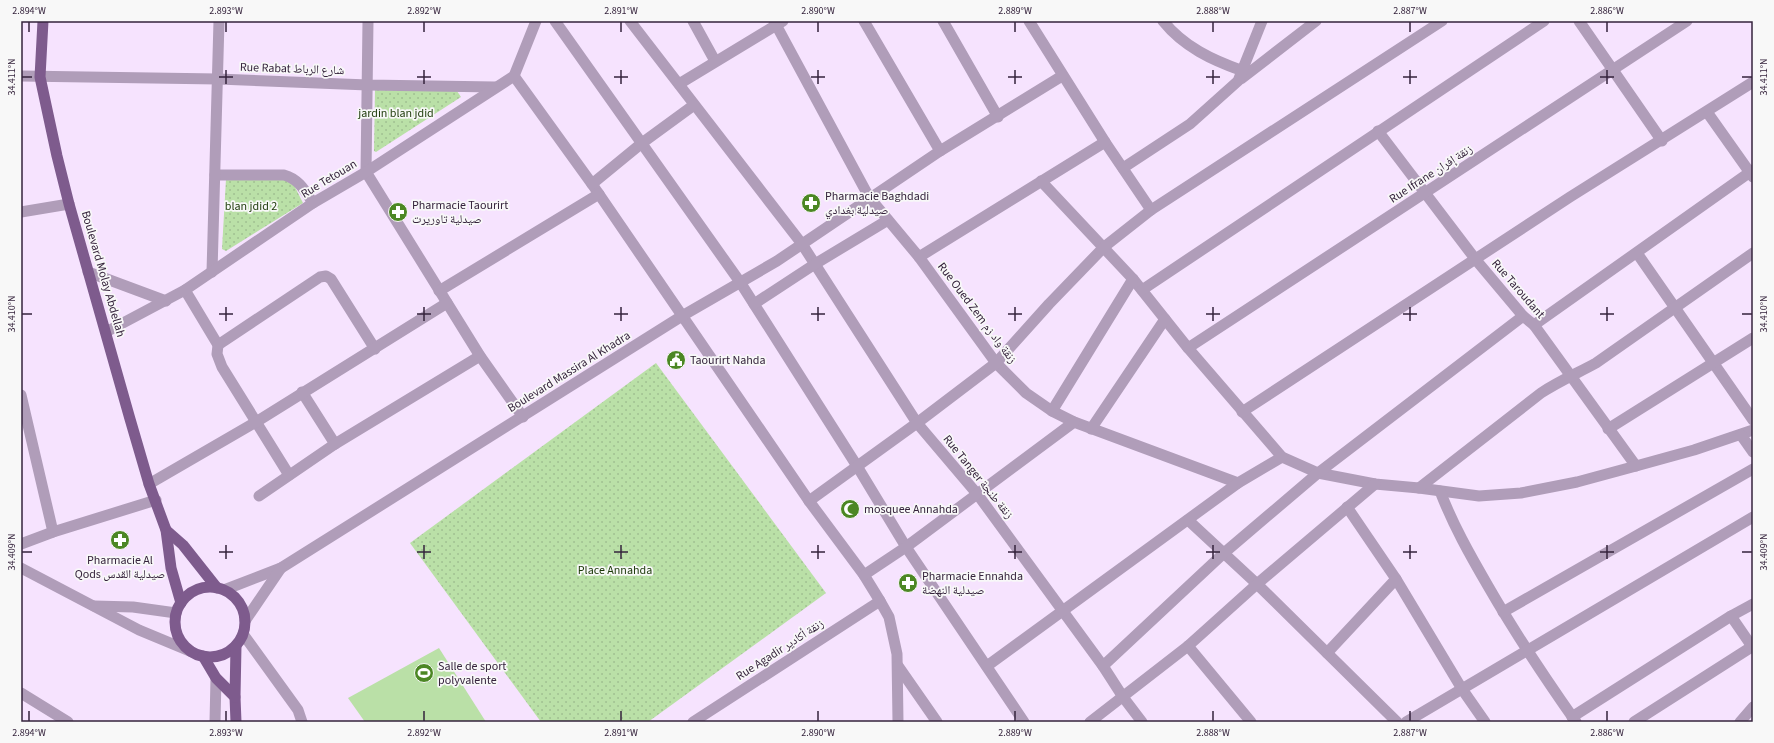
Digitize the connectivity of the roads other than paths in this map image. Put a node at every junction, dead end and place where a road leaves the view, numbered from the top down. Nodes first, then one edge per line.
1 (43, 21) edge
2 (219, 21) edge
3 (368, 21) edge
4 (536, 21) edge
5 (555, 21) edge
6 (630, 21) edge
7 (692, 21) edge
8 (864, 21) edge
9 (943, 21) edge
10 (1029, 21) edge
11 (1163, 21) edge
12 (1262, 21) edge
13 (1316, 21) edge
14 (1442, 21) edge
15 (1544, 21) edge
16 (1579, 21) edge
17 (1687, 21) edge
18 (778, 22) edge
19 (715, 61) junction
20 (1613, 69) junction
21 (21, 76) edge
22 (514, 76) junction
23 (1062, 76) junction
24 (1241, 76) junction
25 (40, 77) junction
26 (218, 79) junction
27 (1753, 82) edge
28 (679, 84) junction
29 (368, 85) junction
30 (495, 88) junction
31 (694, 105) junction
32 (1707, 112) junction
33 (998, 117) junction
34 (1378, 130) junction
35 (1662, 140) junction
36 (1105, 142) junction
37 (642, 143) junction
38 (940, 151) junction
39 (1123, 168) junction
40 (366, 172) junction
41 (1752, 173) edge
42 (216, 175) junction
43 (1041, 182) junction
44 (592, 184) junction
45 (598, 194) junction
46 (1425, 194) junction
47 (869, 197) junction
48 (313, 203) junction
49 (69, 204) junction
50 (1151, 210) junction
51 (21, 212) edge
52 (888, 220) junction
53 (802, 244) junction
54 (1104, 247) junction
55 (1637, 253) junction
56 (1753, 254) edge
57 (919, 257) junction
58 (1476, 260) junction
59 (814, 264) junction
60 (88, 272) junction
61 (212, 272) junction
62 (1133, 279) junction
63 (740, 282) junction
64 (184, 290) junction
65 (1142, 290) junction
66 (439, 291) junction
67 (166, 301) junction
68 (447, 303) junction
69 (754, 304) junction
70 (1675, 308) junction
71 (682, 316) junction
72 (1523, 316) junction
73 (1165, 320) junction
74 (1534, 325) junction
75 (106, 332) junction
76 (1753, 338) edge
77 (218, 345) junction
78 (375, 348) junction
79 (1188, 348) junction
80 (480, 356) junction
81 (1714, 362) junction
82 (996, 363) junction
83 (1570, 376) junction
84 (302, 392) junction
85 (21, 395) edge
86 (1052, 411) junction
87 (1242, 412) junction
88 (523, 417) junction
89 (1753, 420) edge
90 (256, 422) junction
91 (1074, 422) junction
92 (918, 424) junction
93 (1091, 429) junction
94 (1608, 429) junction
95 (1753, 430) edge
96 (1741, 435) junction
97 (335, 444) junction
98 (1753, 452) edge
99 (1282, 457) junction
100 (857, 466) junction
101 (1636, 466) junction
102 (1753, 469) edge
103 (1318, 473) junction
104 (289, 475) junction
105 (1238, 483) junction
106 (149, 484) junction
107 (1375, 484) junction
108 (1419, 488) junction
109 (1440, 491) junction
110 (978, 495) junction
111 (259, 496) dead end
112 (156, 500) junction
113 (809, 501) junction
114 (1347, 507) junction
115 (1753, 517) edge
116 (1188, 520) junction
117 (166, 530) junction
118 (53, 532) junction
119 (21, 544) edge
120 (906, 547) junction
121 (1224, 553) junction
122 (21, 568) edge
123 (281, 568) junction
124 (864, 575) junction
125 (1396, 579) junction
126 (1258, 584) junction
127 (221, 589) junction
128 (880, 601) junction
129 (1753, 604) edge
130 (91, 606) junction
131 (178, 608) junction
132 (1062, 611) junction
133 (1504, 612) junction
134 (1731, 616) junction
135 (245, 620) junction
136 (243, 634) junction
137 (236, 646) junction
138 (1188, 646) junction
139 (1753, 647) edge
140 (1527, 650) junction
141 (192, 652) junction
142 (1327, 653) junction
143 (204, 656) junction
144 (898, 666) junction
145 (987, 666) junction
146 (1103, 666) junction
147 (216, 678) junction
148 (1462, 689) junction
149 (21, 693) edge
150 (235, 697) junction
151 (1123, 697) junction
152 (1753, 707) edge
153 (1574, 719) edge
154 (68, 722) edge
155 (215, 722) edge
156 (236, 722) edge
157 (302, 722) edge
158 (693, 722) edge
159 (898, 722) edge
160 (937, 722) edge
161 (1024, 722) edge
162 (1090, 722) edge
163 (1142, 722) edge
164 (1251, 722) edge
165 (1397, 722) edge
166 (1406, 722) edge
167 (1485, 722) edge
168 (1634, 722) edge
169 (1740, 722) edge

1 - 25 main road, Boulevard Molay Abdellah
2 - 26 street
3 - 29 street
4 - 22 street
5 - 37 street
6 - 28 street, Rue Tanger زنقة طنجة
7 - 19 street
8 - 38 street
9 - 33 street
10 - 23 street
11 - 24 street
12 - 24 street
13 - 24 street
14 - 50 street
15 - 34 street
16 - 20 street
17 - 20 street, Rue Ifrane زنقة إفران
18 - 19 street
18 - 47 street, Rue Oued Zem زنقة واد زم
19 - 28 street
20 - 35 street
20 - 46 street, Rue Ifrane زنقة إفران
21 - 25 street, Rue Rabat شارع الرباط
22 - 30 street, Rue Tetouan
22 - 44 street
23 - 33 street, Boulevard Massira Al Khadra
23 - 36 street
24 - 39 street
25 - 26 street, Rue Rabat شارع الرباط
25 - 49 main road, Boulevard Molay Abdellah
26 - 29 street, Rue Rabat شارع الرباط
26 - 42 street
27 - 32 street
28 - 31 street, Rue Tanger زنقة طنجة
29 - 30 street, Rue Rabat شارع الرباط
29 - 40 street
30 - 40 street, Rue Tetouan
31 - 37 street
31 - 53 street, Rue Tanger زنقة طنجة
32 - 35 street
32 - 41 street
33 - 38 street, Boulevard Massira Al Khadra
34 - 46 street, Rue Taroudant
34 - 65 street
35 - 58 street
36 - 39 street
36 - 43 street
37 - 44 street
37 - 63 street
38 - 47 street, Boulevard Massira Al Khadra
39 - 50 street
40 - 48 street, Rue Tetouan
40 - 66 street
41 - 55 street
42 - 48 street
42 - 61 street
43 - 54 street
43 - 57 street
44 - 45 street
45 - 66 street
45 - 71 street
46 - 58 street, Rue Taroudant
46 - 79 street, Rue Ifrane زنقة إفران
47 - 52 street, Rue Oued Zem زنقة واد زم
47 - 53 street, Boulevard Massira Al Khadra
48 - 61 street, Rue Tetouan
49 - 51 street
49 - 60 main road, Boulevard Molay Abdellah
50 - 54 street
52 - 57 street, Rue Oued Zem زنقة واد زم
52 - 59 street
53 - 59 street, Rue Tanger زنقة طنجة
53 - 63 street, Boulevard Massira Al Khadra
54 - 62 street
54 - 82 street
55 - 70 street
55 - 74 street
56 - 70 street
57 - 82 street, Rue Oued Zem زنقة واد زم
58 - 72 street, Rue Taroudant
58 - 87 street
59 - 69 street
59 - 92 street, Rue Tanger زنقة طنجة
60 - 67 street
60 - 75 main road, Boulevard Molay Abdellah
61 - 64 street, Rue Tetouan
62 - 65 street
62 - 86 street
63 - 69 street
63 - 71 street, Boulevard Massira Al Khadra
64 - 67 street, Rue Tetouan
64 - 77 street
65 - 73 street
66 - 68 street
67 - 75 street, Rue Tetouan
68 - 78 street
68 - 80 street
69 - 100 street
70 - 81 street
70 - 83 street
71 - 88 street, Boulevard Massira Al Khadra
71 - 113 street
72 - 74 street, Rue Taroudant
72 - 103 street
73 - 79 street
73 - 93 street
74 - 83 street, Rue Taroudant
75 - 106 main road, Boulevard Molay Abdellah
76 - 81 street
77 - 78 street
77 - 90 street
78 - 84 street
79 - 87 street
80 - 88 street
80 - 97 street
81 - 89 street
81 - 94 street
82 - 86 street, Rue Oued Zem زنقة واد زم
82 - 92 street
83 - 94 street, Rue Taroudant
83 - 108 street
84 - 90 street
84 - 97 street
85 - 118 street
86 - 91 street, Rue Oued Zem زنقة واد زم
87 - 99 street
88 - 123 street, Boulevard Massira Al Khadra
90 - 104 street
90 - 106 street
91 - 93 street, Rue Oued Zem زنقة واد زم
91 - 110 street
92 - 100 street
92 - 110 street, Rue Tanger زنقة طنجة
93 - 105 street, Rue Oued Zem زنقة واد زم
94 - 101 street, Rue Taroudant
95 - 96 street
96 - 98 street
96 - 101 street
97 - 104 street
99 - 103 street
99 - 105 street
100 - 113 street
100 - 120 street
101 - 109 street
102 - 133 street
103 - 107 street
103 - 121 street
104 - 111 street
105 - 116 street
106 - 112 main road, Boulevard Molay Abdellah
107 - 108 street
107 - 114 street
108 - 109 street
109 - 133 street
110 - 120 street
110 - 132 street, Rue Tanger زنقة طنجة
112 - 117 main road, Boulevard Molay Abdellah
112 - 118 street
113 - 124 street
114 - 125 street
114 - 126 street
115 - 140 street
116 - 121 street
116 - 132 street
117 - 127 main road
117 - 131 main road, Boulevard Molay Abdellah
118 - 119 street
120 - 124 street
120 - 145 street
121 - 126 street
121 - 146 street
122 - 130 street
123 - 127 street
123 - 135 street
124 - 128 street
125 - 142 street
125 - 148 street
126 - 138 street
126 - 142 street
127 - 131 main road
127 - 135 main road
128 - 144 street
128 - 158 street, Rue Agadir زنقة أكادير
129 - 134 street
130 - 131 street
130 - 141 street
131 - 141 main road
132 - 145 street
132 - 146 street, Rue Tanger زنقة طنجة
133 - 140 street
134 - 139 street
134 - 153 street
135 - 136 main road
136 - 137 main road
136 - 157 street
137 - 143 main road
137 - 150 main road
138 - 151 street
138 - 164 street
139 - 168 street
140 - 148 street
140 - 153 street
141 - 143 main road
142 - 165 street
143 - 147 main road
144 - 159 street
144 - 160 street
145 - 161 street
146 - 151 street, Rue Tanger زنقة طنجة
147 - 150 main road
147 - 155 street
148 - 166 street
148 - 167 street
149 - 154 street
150 - 156 main road
151 - 162 street
151 - 163 street, Rue Tanger زنقة طنجة
152 - 169 street

